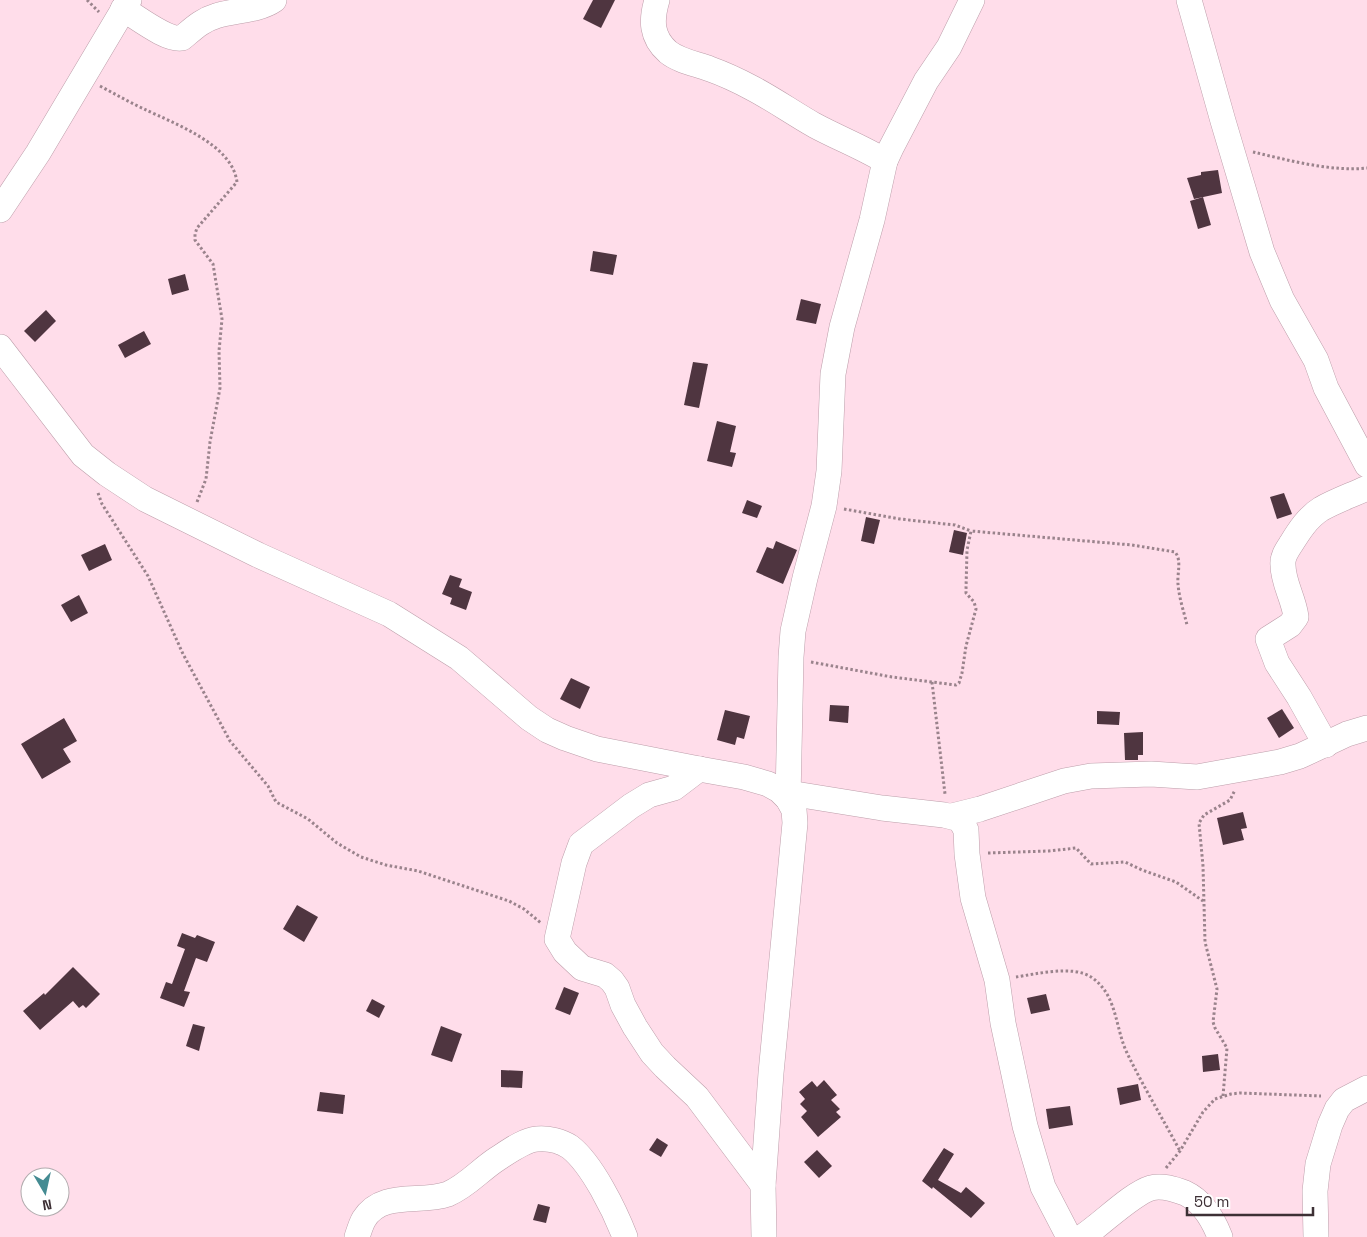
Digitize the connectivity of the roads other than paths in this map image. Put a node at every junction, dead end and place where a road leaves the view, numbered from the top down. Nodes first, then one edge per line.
1 (274, 0) edge
2 (657, 0) edge
3 (972, 0) edge
4 (1189, 0) edge
5 (126, 4) edge
6 (885, 161) junction
7 (0, 210) edge
8 (0, 348) edge
9 (1367, 465) edge
10 (1367, 488) edge
11 (1367, 728) edge
12 (1326, 745) junction
13 (699, 769) junction
14 (788, 796) junction
15 (952, 816) junction
16 (1367, 1088) edge
17 (763, 1185) junction
18 (357, 1237) edge
19 (625, 1237) edge
20 (764, 1237) edge
21 (1069, 1237) edge
22 (1082, 1237) edge
23 (1220, 1237) edge
24 (1316, 1237) edge

1 - 5 street
2 - 6 street
3 - 6 street
4 - 9 street
5 - 7 street
6 - 14 street
8 - 13 street
10 - 12 street
11 - 12 street
12 - 15 street
13 - 14 street
13 - 17 street
14 - 15 street
14 - 17 street
15 - 21 street
16 - 24 street
17 - 20 street
18 - 19 street
22 - 23 street

